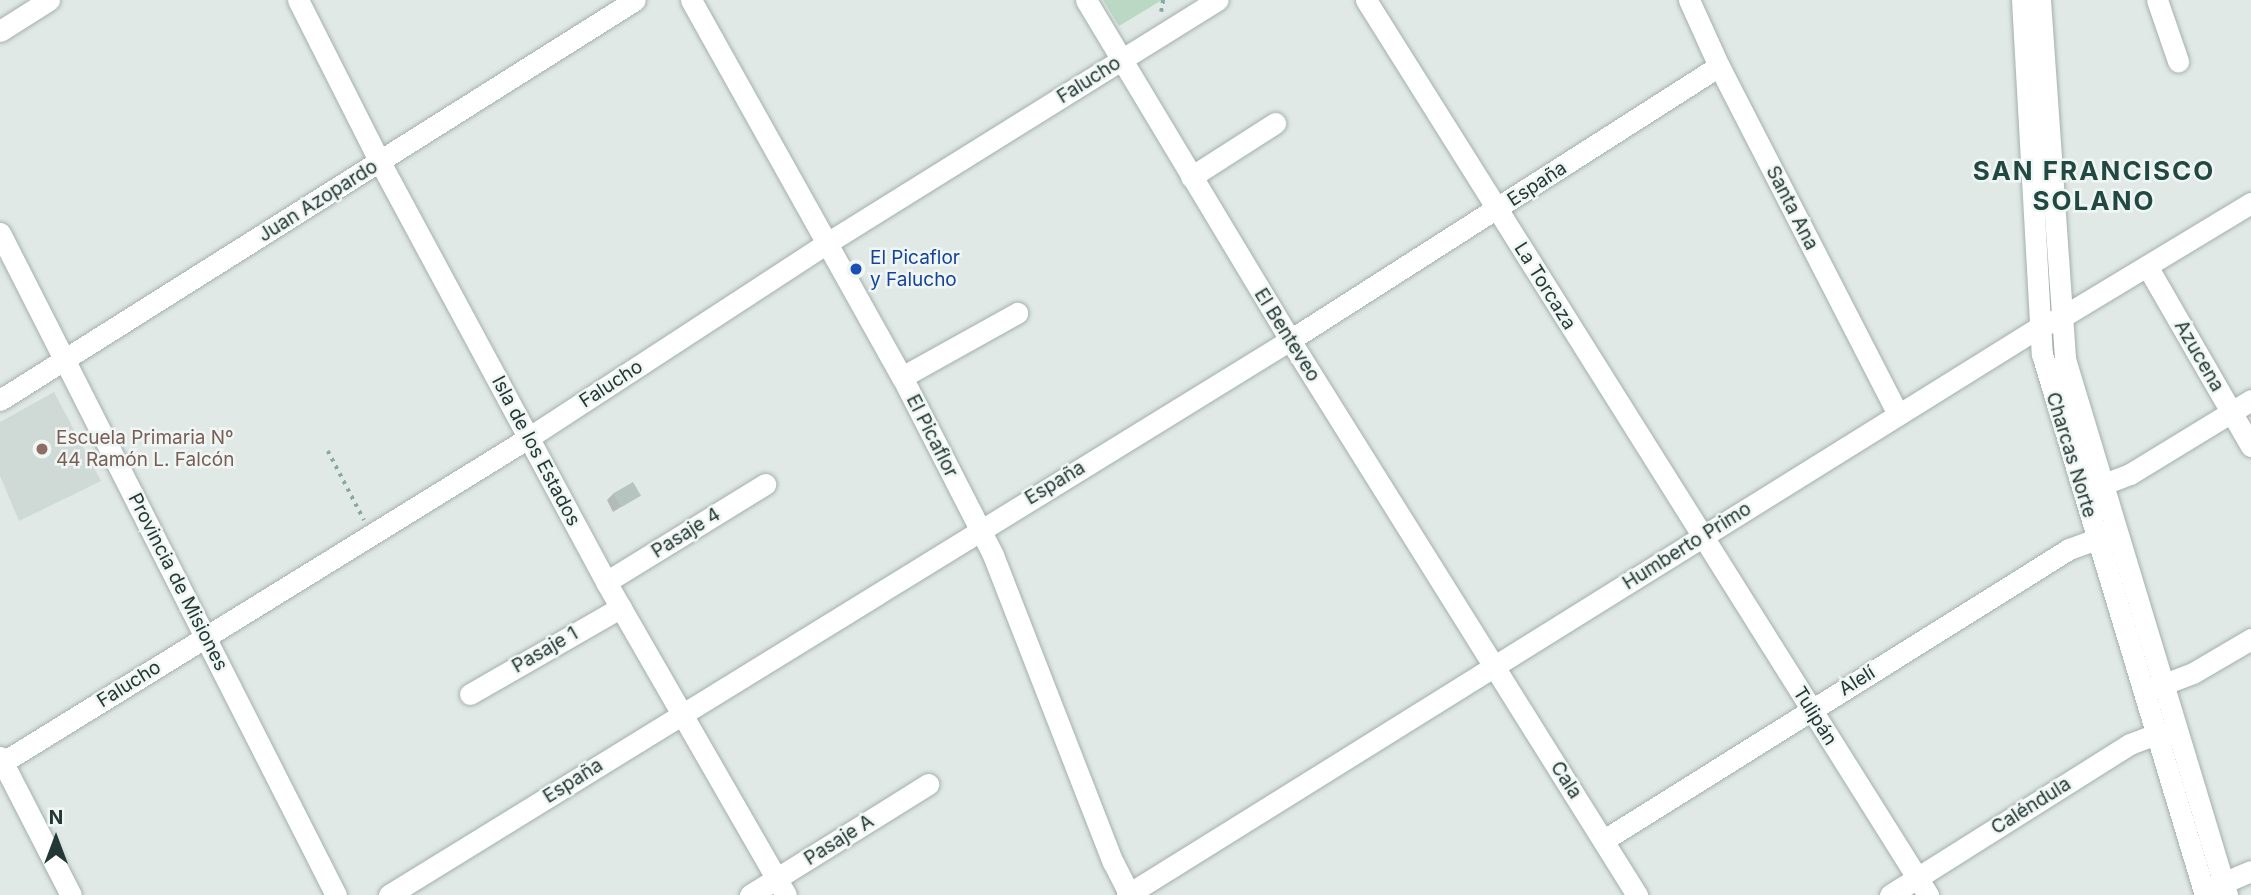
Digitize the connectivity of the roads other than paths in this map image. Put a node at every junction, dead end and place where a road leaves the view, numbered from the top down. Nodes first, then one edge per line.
1 (49, 0) edge
2 (298, 0) edge
3 (635, 0) edge
4 (691, 0) edge
5 (1086, 0) edge
6 (1218, 0) edge
7 (1366, 0) edge
8 (1689, 0) edge
9 (2157, 0) edge
10 (2034, 1) edge
11 (0, 31) edge
12 (1121, 61) junction
13 (2178, 61) dead end
14 (1719, 66) junction
15 (1275, 123) dead end
16 (380, 162) junction
17 (1191, 177) junction
18 (2251, 203) edge
19 (1496, 210) junction
20 (0, 233) edge
21 (827, 243) junction
22 (2147, 267) junction
23 (1017, 313) dead end
24 (2063, 317) junction
25 (2039, 327) junction
26 (1290, 340) junction
27 (66, 359) junction
28 (902, 377) junction
29 (0, 400) edge
30 (2251, 400) edge
31 (2231, 412) junction
32 (1898, 414) junction
33 (528, 438) junction
34 (2251, 446) edge
35 (765, 484) dead end
36 (2092, 488) junction
37 (980, 529) junction
38 (2106, 535) junction
39 (1703, 536) junction
40 (606, 582) junction
41 (621, 607) junction
42 (205, 637) junction
43 (2251, 639) edge
44 (1493, 667) junction
45 (2164, 685) junction
46 (2142, 692) junction
47 (470, 694) dead end
48 (1811, 710) junction
49 (681, 714) junction
50 (2178, 733) junction
51 (2156, 734) junction
52 (1, 761) edge
53 (928, 784) dead end
54 (1604, 840) junction
55 (2251, 872) edge
56 (1923, 886) edge
57 (781, 887) edge
58 (2225, 890) edge
59 (2204, 893) edge
60 (71, 895) edge
61 (336, 895) edge
62 (389, 895) edge
63 (750, 895) edge
64 (1128, 895) edge
65 (1637, 895) edge
66 (1889, 895) edge

1 - 11 street
2 - 16 street, Isla de los Estados
3 - 16 street, Juan Azopardo
4 - 21 street, El Picaflor
5 - 12 street, El Benteveo
6 - 12 street, Falucho
7 - 19 street, La Torcaza
8 - 14 street, Santa Ana
9 - 13 street
10 - 24 street, Charcas Norte
10 - 25 street, Charcas Norte
12 - 17 street, El Benteveo
12 - 21 street, Falucho
14 - 19 street, España
14 - 32 street, Santa Ana
15 - 17 street
16 - 27 street, Juan Azopardo
16 - 33 street, Isla de los Estados
17 - 26 street, El Benteveo
18 - 22 street, Humberto Primo
19 - 26 street, España
19 - 39 street, La Torcaza
20 - 27 street, Provincia de Misiones
21 - 28 street, El Picaflor
21 - 33 street, Falucho
22 - 24 street, Humberto Primo
22 - 31 street, Azucena
23 - 28 street
24 - 25 street, Humberto Primo
24 - 36 street, Charcas Norte
25 - 32 street, Humberto Primo
25 - 36 street, Charcas Norte
26 - 37 street, España
26 - 44 street, El Benteveo
27 - 29 street, Juan Azopardo
27 - 42 street, Provincia de Misiones
28 - 37 street, El Picaflor
30 - 31 street
31 - 34 street, Azucena
31 - 36 street
32 - 39 street, Humberto Primo
33 - 40 street, Isla de los Estados
33 - 42 street, Falucho
35 - 40 street, Pasaje 4
36 - 38 street, Charcas Norte
37 - 49 street, España
37 - 64 street, El Picaflor
38 - 45 street, Charcas Norte
38 - 46 street, Charcas Norte
38 - 48 street, Alelí
39 - 44 street, Humberto Primo
39 - 48 street, Tulipán
40 - 41 street, Isla de los Estados
41 - 47 street, Pasaje 1
41 - 49 street, Isla de los Estados
42 - 52 street, Falucho
42 - 61 street, Provincia de Misiones
43 - 45 street
44 - 54 street, Cala
44 - 64 street, Humberto Primo
45 - 46 street
45 - 50 street, Charcas Norte
46 - 51 street, Charcas Norte
48 - 54 street, Alelí
48 - 56 street, Tulipán
49 - 57 street, Isla de los Estados
49 - 62 street, España
50 - 51 street, Caléndula
50 - 58 street, Charcas Norte
51 - 56 street, Caléndula
51 - 59 street, Charcas Norte
52 - 60 street
53 - 57 street, Pasaje A
54 - 65 street, Cala
55 - 58 street
56 - 66 street, Caléndula
57 - 63 street, Pasaje A
58 - 59 street

